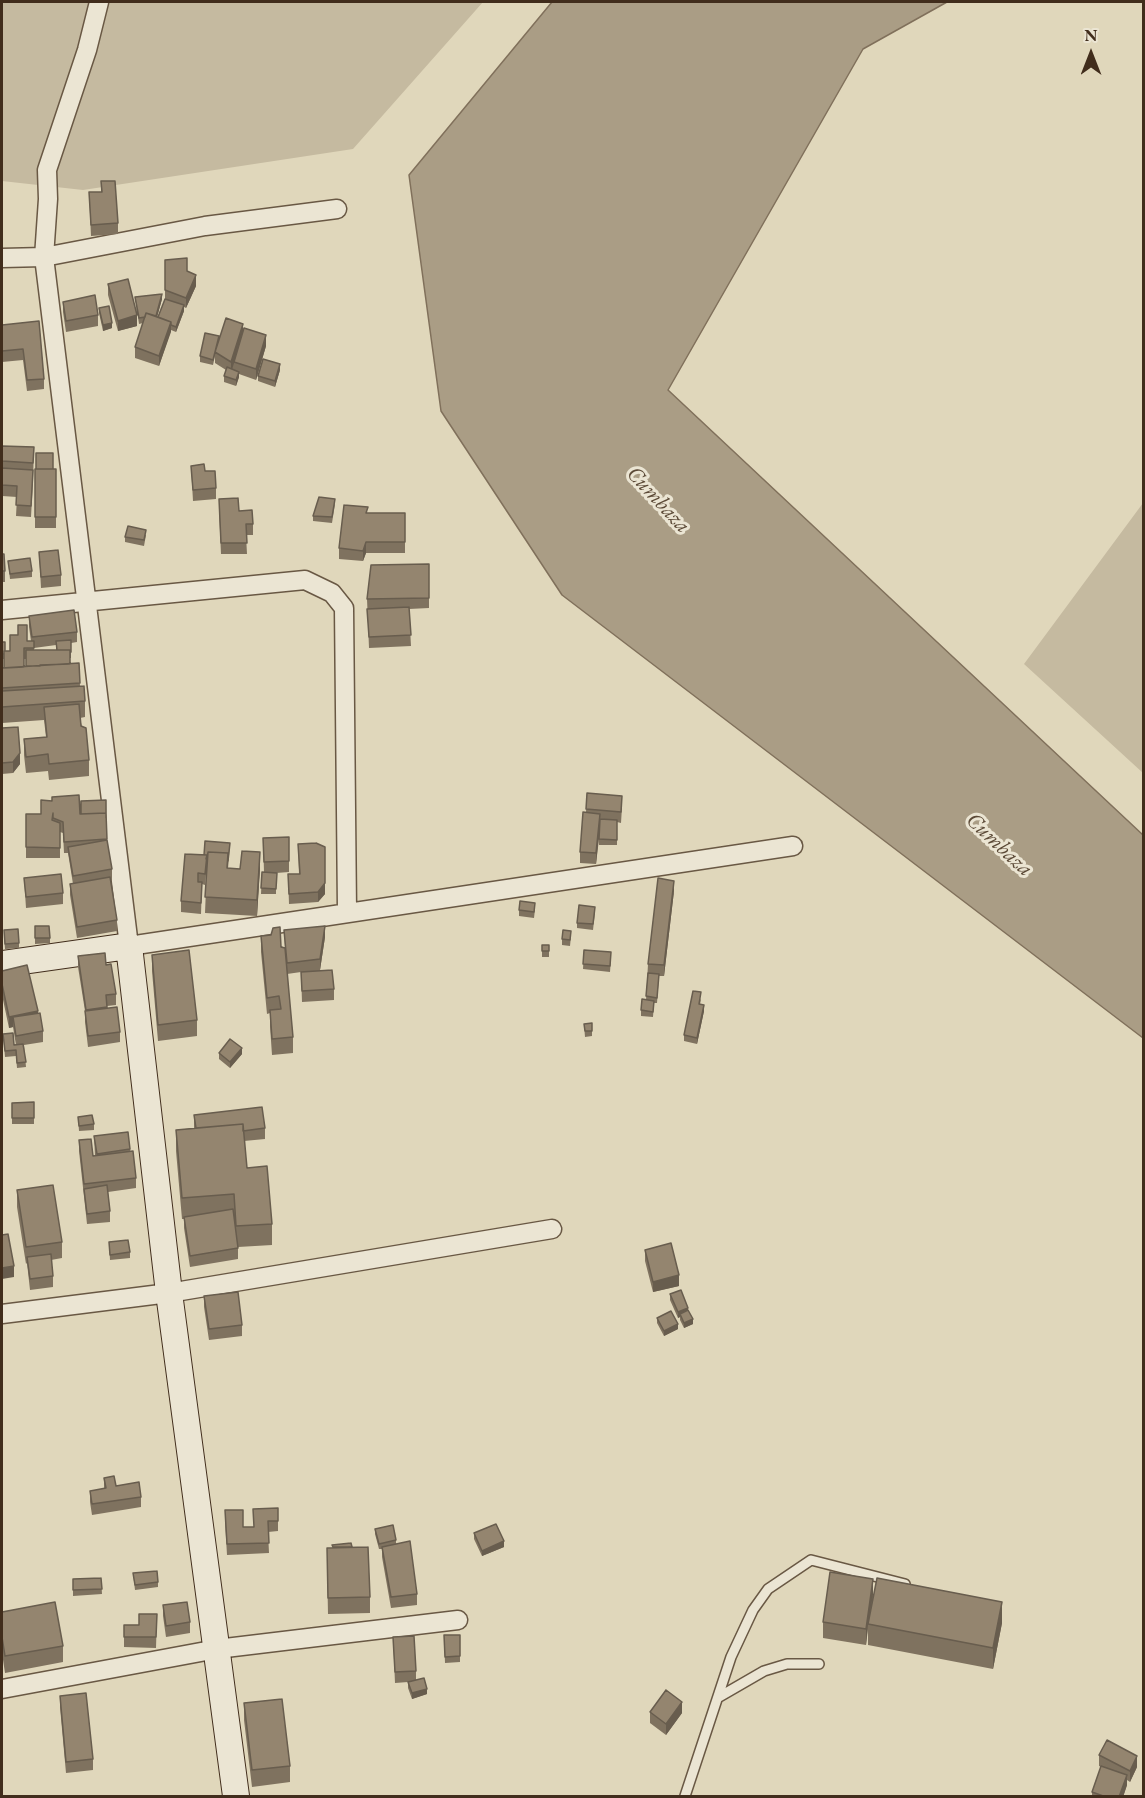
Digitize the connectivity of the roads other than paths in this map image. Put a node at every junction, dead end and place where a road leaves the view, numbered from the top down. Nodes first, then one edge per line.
1 (99, 2) edge
2 (337, 210) dead end
3 (44, 257) junction
4 (2, 258) edge
5 (86, 600) junction
6 (2, 610) edge
7 (793, 846) dead end
8 (347, 911) junction
9 (129, 946) junction
10 (2, 964) edge
11 (552, 1229) dead end
12 (169, 1293) junction
13 (2, 1314) edge
14 (913, 1586) edge
15 (458, 1620) dead end
16 (217, 1649) junction
17 (819, 1664) dead end
18 (2, 1689) edge
19 (719, 1696) junction
20 (236, 1797) edge
21 (685, 1797) edge

1 - 3 street
2 - 3 street
3 - 4 street
3 - 5 street
5 - 6 street
5 - 8 street
5 - 9 street
7 - 8 street
8 - 9 street
9 - 10 street
9 - 12 street
11 - 12 street
12 - 13 street
12 - 16 street
14 - 19 lane
15 - 16 street
16 - 18 street
16 - 20 street
17 - 19 lane
19 - 21 lane

